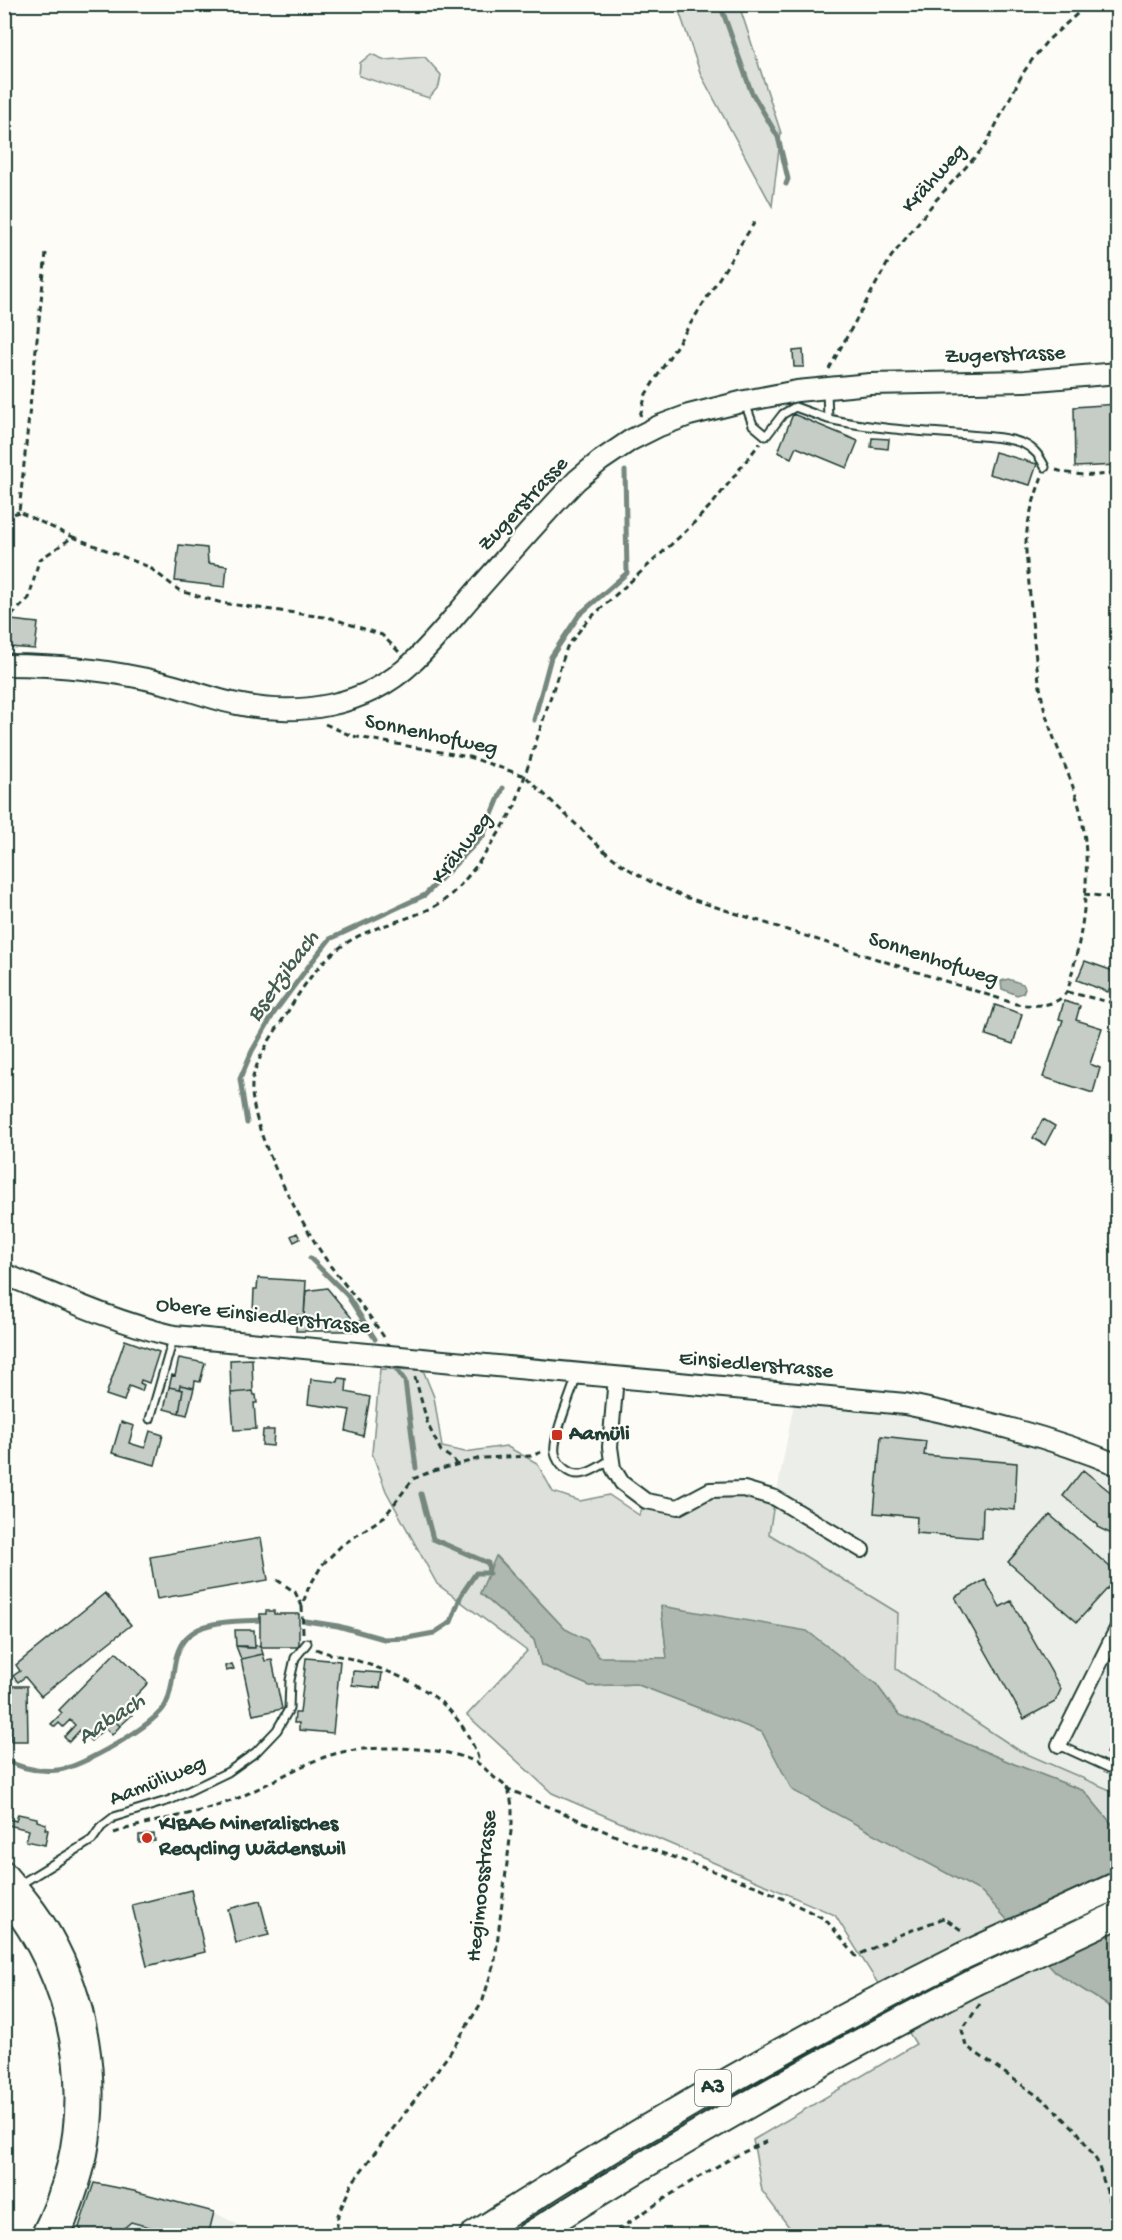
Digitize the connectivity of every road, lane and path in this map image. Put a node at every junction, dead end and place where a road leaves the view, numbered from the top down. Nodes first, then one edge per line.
1 (1088, 4) edge
2 (756, 220) dead end
3 (46, 253) dead end
4 (1118, 373) edge
5 (826, 388) junction
6 (745, 401) junction
7 (828, 418) junction
8 (642, 435) junction
9 (766, 436) junction
10 (1045, 467) junction
11 (1118, 472) edge
12 (19, 512) junction
13 (4, 517) edge
14 (73, 537) junction
15 (4, 623) edge
16 (411, 664) junction
17 (4, 665) edge
18 (316, 708) junction
19 (525, 776) junction
20 (1084, 894) junction
21 (1118, 898) edge
22 (1067, 992) junction
23 (1118, 1004) edge
24 (4, 1274) edge
25 (371, 1317) dead end
26 (174, 1336) junction
27 (389, 1355) junction
28 (577, 1373) junction
29 (616, 1377) junction
30 (150, 1419) dead end
31 (555, 1449) junction
32 (612, 1459) junction
33 (456, 1465) junction
34 (1118, 1465) edge
35 (862, 1550) dead end
36 (277, 1580) dead end
37 (302, 1606) junction
38 (1118, 1627) edge
39 (307, 1643) joint
40 (319, 1650) dead end
41 (1059, 1745) joint
42 (479, 1764) junction
43 (1118, 1772) edge
44 (506, 1788) junction
45 (92, 1840) junction
46 (1118, 1885) edge
47 (8, 1887) edge
48 (1118, 1915) edge
49 (964, 1945) junction
50 (980, 1989) junction
51 (770, 2140) dead end
52 (1118, 2225) edge
53 (41, 2235) edge
54 (60, 2235) edge
55 (336, 2235) edge
56 (472, 2235) edge
57 (529, 2235) edge
58 (609, 2235) edge

1 - 5 path, Krähweg
2 - 8 path
3 - 12 path
4 - 5 main road, Zugerstrasse
5 - 6 main road, Zugerstrasse
5 - 7 lane
6 - 8 main road, Zugerstrasse
6 - 9 lane
7 - 9 lane
7 - 10 lane
8 - 16 main road, Zugerstrasse
9 - 19 path, Krähweg
10 - 11 path
10 - 20 path
12 - 13 path
12 - 14 path
14 - 15 path
14 - 16 path
16 - 18 main road, Zugerstrasse
17 - 18 main road, Zugerstrasse
18 - 19 path, Sonnenhofweg
19 - 22 path, Sonnenhofweg
19 - 25 path, Krähweg
20 - 21 path
20 - 22 path
22 - 23 path
24 - 26 main road, Obere Einsiedlerstrasse
26 - 27 main road, Obere Einsiedlerstrasse
26 - 30 lane
27 - 28 main road, Einsiedlerstrasse
27 - 33 path
28 - 29 main road, Einsiedlerstrasse
28 - 31 lane
29 - 32 street
29 - 34 main road, Einsiedlerstrasse
31 - 32 lane
31 - 33 path
32 - 35 street
33 - 37 path
36 - 37 path
37 - 39 path
38 - 41 street
39 - 45 lane, Aamüliweg
40 - 42 path
41 - 43 lane
42 - 44 path, Hegimoosstrasse
42 - 45 path, Hegimoosstrasse
44 - 49 path
44 - 55 path, Hegimoosstrasse
45 - 47 lane
46 - 49 highway, A3, bridge
47 - 53 main road
47 - 54 main road
48 - 50 highway, A3, bridge
49 - 56 highway, A3
50 - 52 path
50 - 57 highway, A3
51 - 58 path

